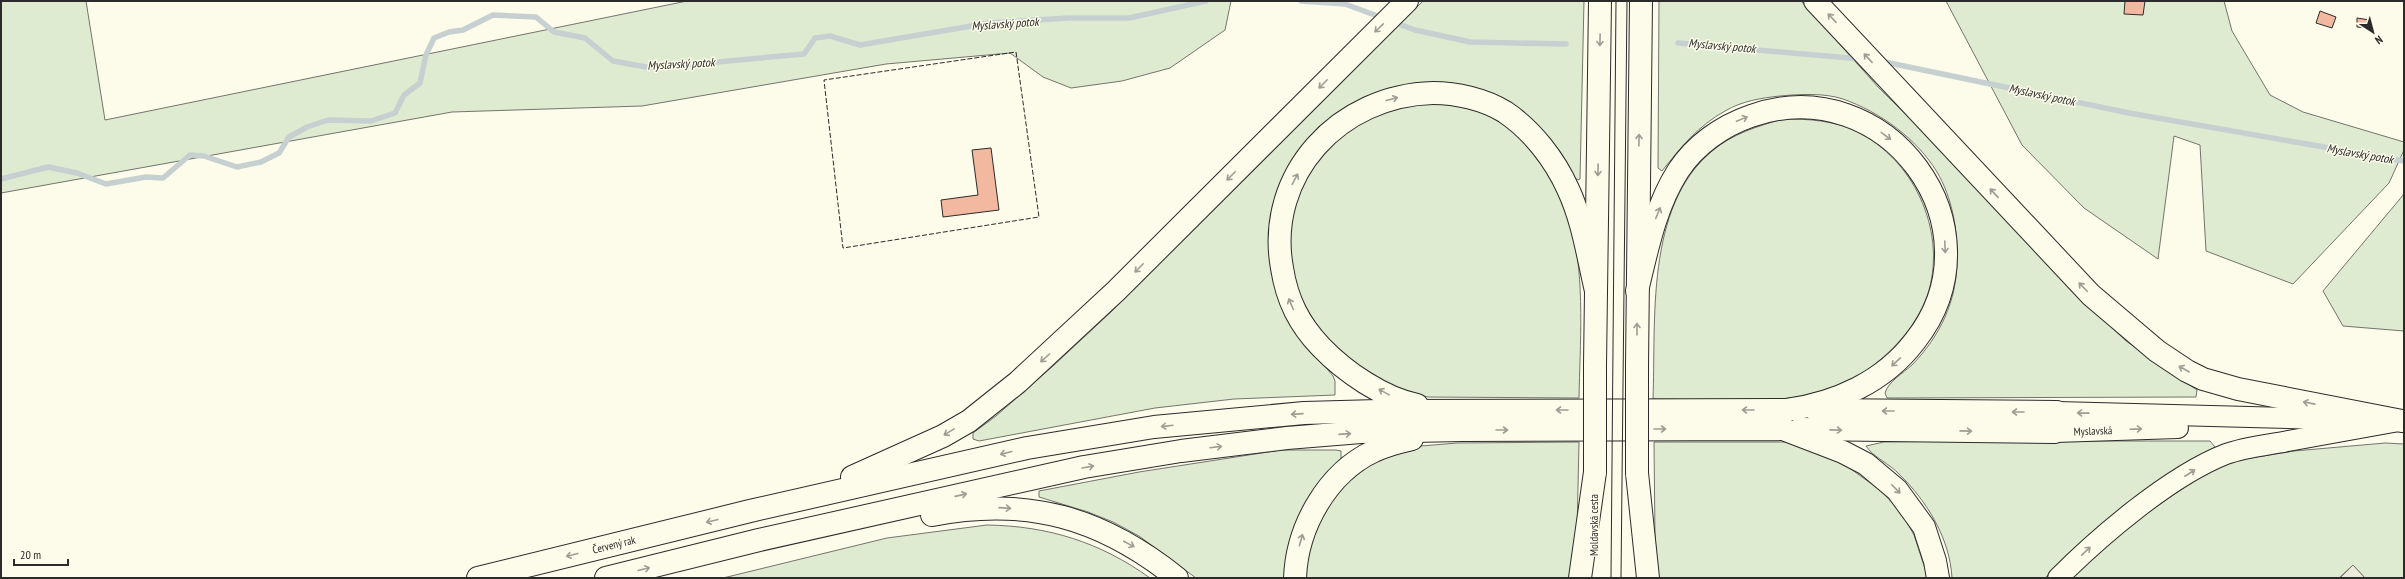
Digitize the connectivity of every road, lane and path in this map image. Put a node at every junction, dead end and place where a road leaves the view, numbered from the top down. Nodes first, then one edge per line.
1 (1407, 1) edge
2 (1600, 1) edge
3 (1641, 1) edge
4 (1815, 1) edge
5 (1596, 291) junction
6 (1637, 291) junction
7 (1462, 420) junction
8 (1785, 420) junction
9 (2403, 421) edge
10 (2056, 422) joint
11 (1594, 472) junction
12 (1637, 473) junction
13 (750, 511) junction
14 (759, 540) junction
15 (478, 578) edge
16 (606, 578) edge
17 (1177, 578) edge
18 (1295, 578) edge
19 (1580, 578) edge
20 (1594, 578) edge
21 (1636, 578) edge
22 (1648, 578) edge
23 (1938, 578) edge
24 (2058, 578) edge

1 -> 13 highway
2 -> 5 highway
6 -> 3 highway
9 -> 4 highway
7 -> 5 highway
5 - 11 highway, bridge
6 -> 8 highway
12 -> 6 highway, bridge
7 - 8 highway
7 -> 13 highway
14 -> 7 highway
18 -> 7 highway
8 - 10 highway, Myslavská
8 -> 23 highway
9 - 10 street, Myslavská
24 -> 9 street
11 - 19 highway
11 - 20 highway, Moldavská cesta
12 - 21 highway
12 - 22 highway
13 -> 15 highway, Červený rak
16 -> 14 highway
14 -> 17 highway

